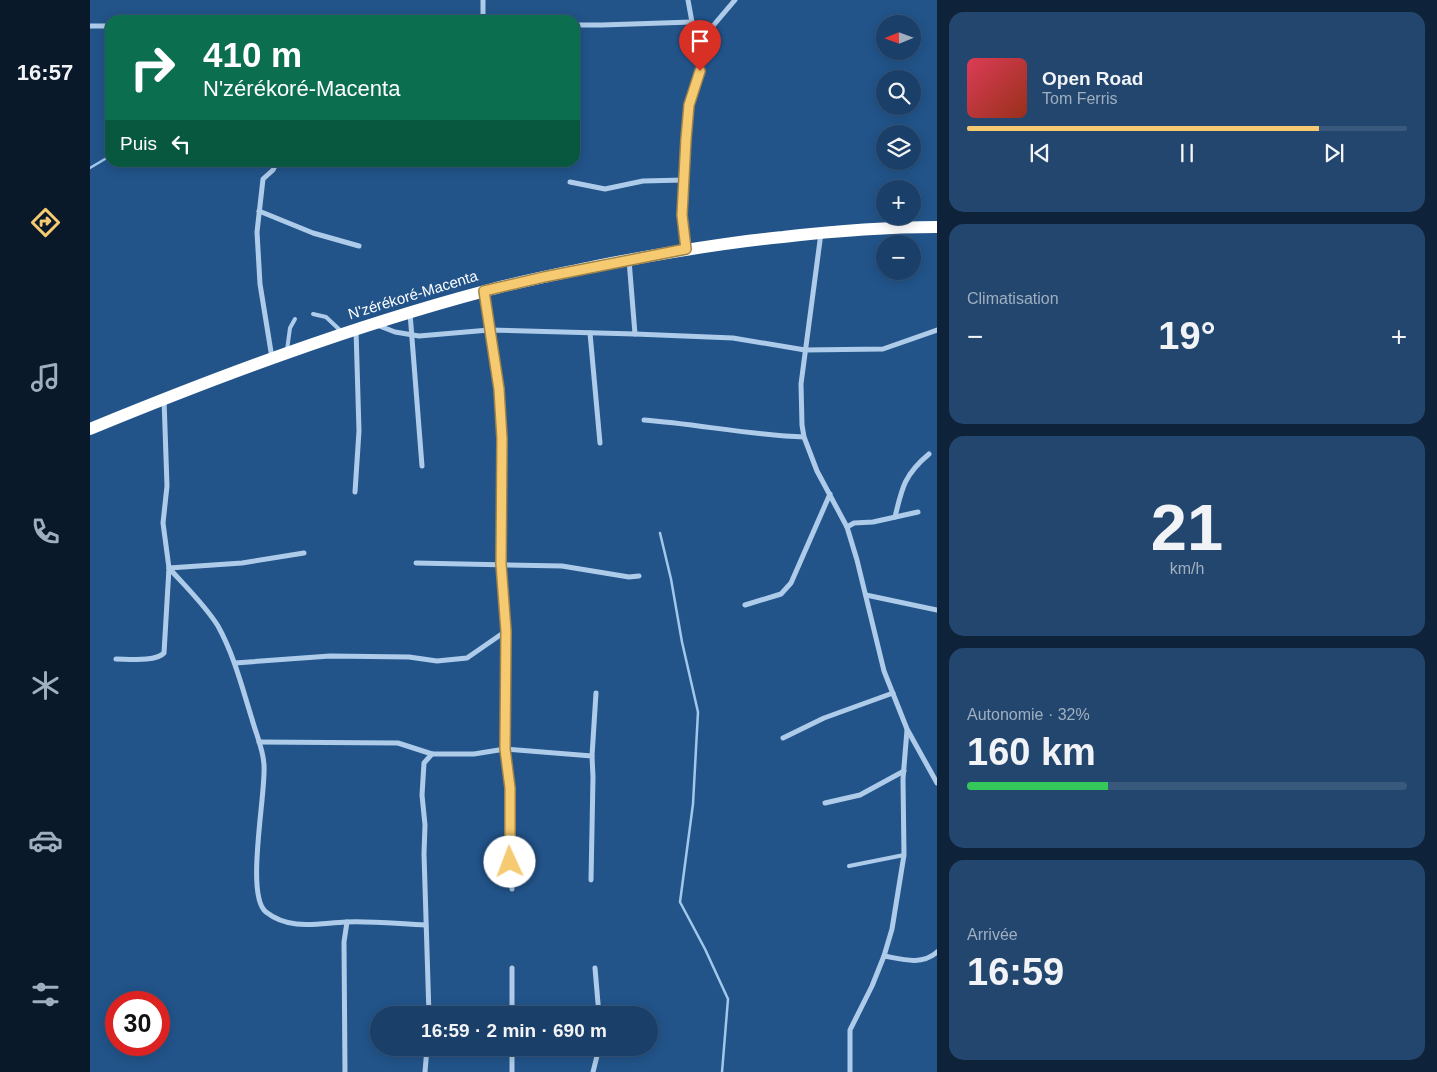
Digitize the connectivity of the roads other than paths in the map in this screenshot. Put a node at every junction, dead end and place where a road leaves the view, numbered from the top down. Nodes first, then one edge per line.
1 (483, 0) edge
2 (688, 0) edge
3 (735, 0) edge
4 (483, 15) edge
5 (692, 22) junction
6 (580, 24) edge
7 (90, 26) edge
8 (105, 26) edge
9 (701, 40) junction
10 (274, 167) edge
11 (684, 180) junction
12 (570, 182) dead end
13 (259, 211) junction
14 (937, 227) edge
15 (821, 233) junction
16 (359, 246) dead end
17 (686, 249) junction
18 (629, 260) junction
19 (484, 291) junction
20 (410, 313) junction
21 (313, 314) dead end
22 (296, 319) dead end
23 (374, 324) junction
24 (356, 329) junction
25 (489, 330) junction
26 (937, 330) edge
27 (343, 333) junction
28 (590, 333) junction
29 (634, 334) junction
30 (412, 335) junction
31 (804, 350) junction
32 (287, 352) junction
33 (272, 358) junction
34 (164, 399) junction
35 (644, 420) dead end
36 (90, 429) edge
37 (804, 437) junction
38 (600, 443) dead end
39 (928, 454) dead end
40 (422, 466) dead end
41 (355, 492) dead end
42 (830, 494) junction
43 (918, 512) dead end
44 (895, 516) junction
45 (847, 527) junction
46 (304, 553) dead end
47 (416, 563) dead end
48 (501, 564) junction
49 (169, 568) junction
50 (639, 576) dead end
51 (866, 594) junction
52 (745, 605) dead end
53 (937, 610) edge
54 (506, 631) junction
55 (116, 659) dead end
56 (235, 662) junction
57 (596, 693) dead end
58 (893, 693) junction
59 (907, 729) junction
60 (783, 738) dead end
61 (258, 742) junction
62 (505, 749) junction
63 (432, 754) junction
64 (592, 756) junction
65 (904, 771) junction
66 (937, 783) edge
67 (825, 802) dead end
68 (904, 855) junction
69 (849, 866) dead end
70 (591, 880) dead end
71 (512, 890) dead end
72 (347, 922) junction
73 (426, 924) junction
74 (937, 952) edge
75 (884, 956) junction
76 (512, 968) dead end
77 (595, 968) dead end
78 (429, 1006) edge
79 (512, 1006) edge
80 (598, 1006) edge
81 (427, 1056) edge
82 (512, 1056) edge
83 (597, 1056) edge
84 (345, 1072) edge
85 (425, 1072) edge
86 (512, 1072) edge
87 (593, 1072) edge
88 (850, 1072) edge

1 - 4 street
2 - 5 street
3 - 9 street
5 - 6 street
5 - 9 street
7 - 8 street
9 - 11 street
10 - 13 street
11 - 12 street
11 - 17 street
13 - 16 street
13 - 33 street
14 - 15 highway, N'zérékoré-Macenta
15 - 17 highway, N'zérékoré-Macenta
15 - 31 street
17 - 18 highway, N'zérékoré-Macenta
18 - 19 highway, N'zérékoré-Macenta
18 - 29 street
19 - 20 highway, N'zérékoré-Macenta
19 - 25 street
20 - 23 highway, N'zérékoré-Macenta
20 - 30 street
21 - 27 lane
22 - 32 lane
23 - 24 highway, N'zérékoré-Macenta
23 - 30 street
24 - 27 highway, N'zérékoré-Macenta
24 - 41 street
25 - 28 street
25 - 30 street
25 - 48 street
26 - 31 street
27 - 32 highway, N'zérékoré-Macenta
28 - 29 street
28 - 38 street
29 - 31 street
30 - 40 street
31 - 37 street
32 - 33 highway, N'zérékoré-Macenta
33 - 34 highway, N'zérékoré-Macenta
34 - 36 highway, N'zérékoré-Macenta
34 - 49 street
35 - 37 street
37 - 42 street
39 - 44 street
42 - 45 street
42 - 52 street
43 - 44 street
44 - 45 street
45 - 51 street
46 - 49 street
47 - 48 street
48 - 50 street
48 - 54 street
49 - 55 street
49 - 56 street
51 - 53 street
51 - 58 street
54 - 56 street
54 - 62 street
56 - 61 street
57 - 64 street
58 - 59 street
58 - 60 street
59 - 65 street
59 - 66 street
61 - 63 street
61 - 72 street
62 - 63 street
62 - 64 street
62 - 71 street
63 - 73 street
64 - 70 street
65 - 67 street
65 - 68 street
68 - 69 lane
68 - 75 street
72 - 73 street
72 - 84 street
73 - 78 street
74 - 75 street
75 - 88 street
76 - 79 street
77 - 80 street
81 - 85 street
82 - 86 street
83 - 87 street

